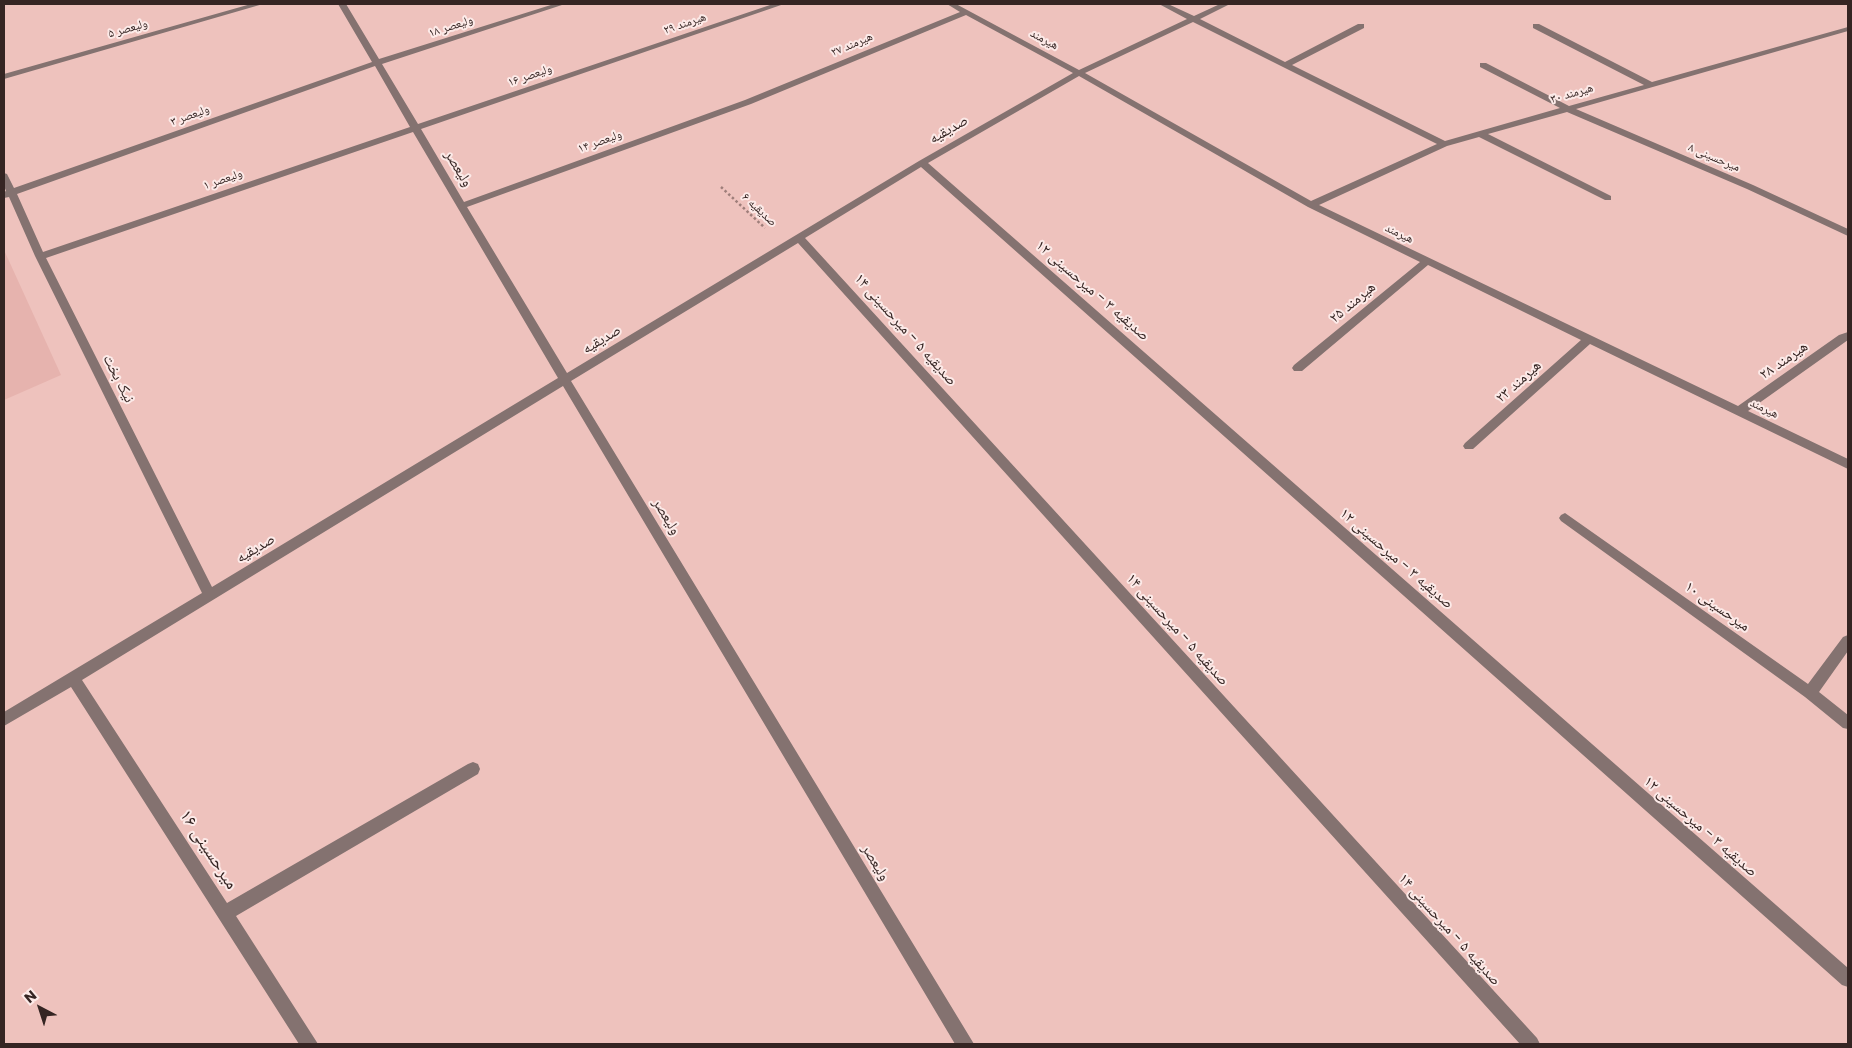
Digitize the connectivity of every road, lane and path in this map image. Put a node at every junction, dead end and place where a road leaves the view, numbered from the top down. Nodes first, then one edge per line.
1 (259, 4) edge
2 (342, 4) edge
3 (561, 4) edge
4 (780, 4) edge
5 (951, 4) edge
6 (1163, 4) edge
7 (1226, 4) edge
8 (966, 12) junction
9 (1194, 19) junction
10 (1361, 26) dead end
11 (1536, 26) dead end
12 (1848, 29) edge
13 (653, 47) joint
14 (376, 63) junction
15 (1285, 64) junction
16 (1483, 66) dead end
17 (1079, 73) junction
18 (4, 77) edge
19 (1652, 85) junction
20 (748, 102) joint
21 (1568, 109) junction
22 (415, 128) junction
23 (1480, 134) junction
24 (1444, 144) junction
25 (922, 163) junction
26 (4, 176) edge
27 (721, 187) dead end
28 (8, 194) edge
29 (1608, 198) dead end
30 (461, 206) junction
31 (1311, 206) junction
32 (1848, 233) edge
33 (799, 238) junction
34 (785, 246) junction
35 (40, 256) junction
36 (1427, 261) junction
37 (1848, 336) edge
38 (1589, 339) junction
39 (1298, 368) dead end
40 (565, 380) junction
41 (1739, 411) junction
42 (1469, 446) dead end
43 (1848, 464) edge
44 (1565, 518) dead end
45 (209, 595) junction
46 (1848, 641) edge
47 (73, 678) junction
48 (1810, 693) junction
49 (4, 720) edge
50 (1848, 723) edge
51 (473, 769) dead end
52 (225, 913) junction
53 (1848, 979) edge
54 (309, 1044) edge
55 (965, 1044) edge
56 (1531, 1044) edge

1 - 18 street, ولیعصر ۵
2 - 14 street, ولیعصر
3 - 14 street, ولیعصر ۱۸
4 - 13 street, هیرمند ۲۹
5 - 8 street, هیرمند
6 - 9 street
7 - 9 street, صدیقیه
8 - 17 street, هیرمند
8 - 20 street, هیرمند ۲۷
9 - 15 street
9 - 17 street, صدیقیه
10 - 15 street
11 - 19 street
12 - 19 street, هیرمند ۳۰
13 - 22 street, ولیعصر ۱۶
14 - 22 street, ولیعصر
14 - 28 street, ولیعصر ۳
15 - 24 street
16 - 21 street, میرحسینی ۸
17 - 25 street, صدیقیه
17 - 31 street, هیرمند
19 - 21 street, هیرمند ۳۰
20 - 30 street, ولیعصر ۱۴
21 - 23 street, هیرمند ۳۰
21 - 32 street, میرحسینی ۸
22 - 30 street, ولیعصر
22 - 35 street, ولیعصر ۱
23 - 24 street, هیرمند ۳۰
23 - 29 street
24 - 31 street, هیرمند ۳۰
25 - 33 street, صدیقیه
25 - 53 street, صدیقیه ۳ - میرحسینی ۱۲
26 - 28 street, نیک بخت
27 - 34 path, صدیقیه ۶
28 - 35 street, نیک بخت
30 - 40 street, ولیعصر
31 - 36 street, هیرمند
33 - 34 street, صدیقیه
33 - 56 street, صدیقیه ۵ - میرحسینی ۱۴
34 - 40 street, صدیقیه
35 - 45 street, نیک بخت
36 - 38 street, هیرمند
36 - 39 street, هیرمند ۲۵
37 - 41 street, هیرمند ۲۸
38 - 41 street, هیرمند
38 - 42 street, هیرمند ۲۳
40 - 45 street, صدیقیه
40 - 55 street, ولیعصر
41 - 43 street, هیرمند
44 - 48 street, میرحسینی ۱۰
45 - 47 street, صدیقیه
46 - 48 street
47 - 49 street, صدیقیه
47 - 52 street, میرحسینی ۱۶
48 - 50 street, میرحسینی ۱۰
51 - 52 street
52 - 54 street, میرحسینی ۱۶

